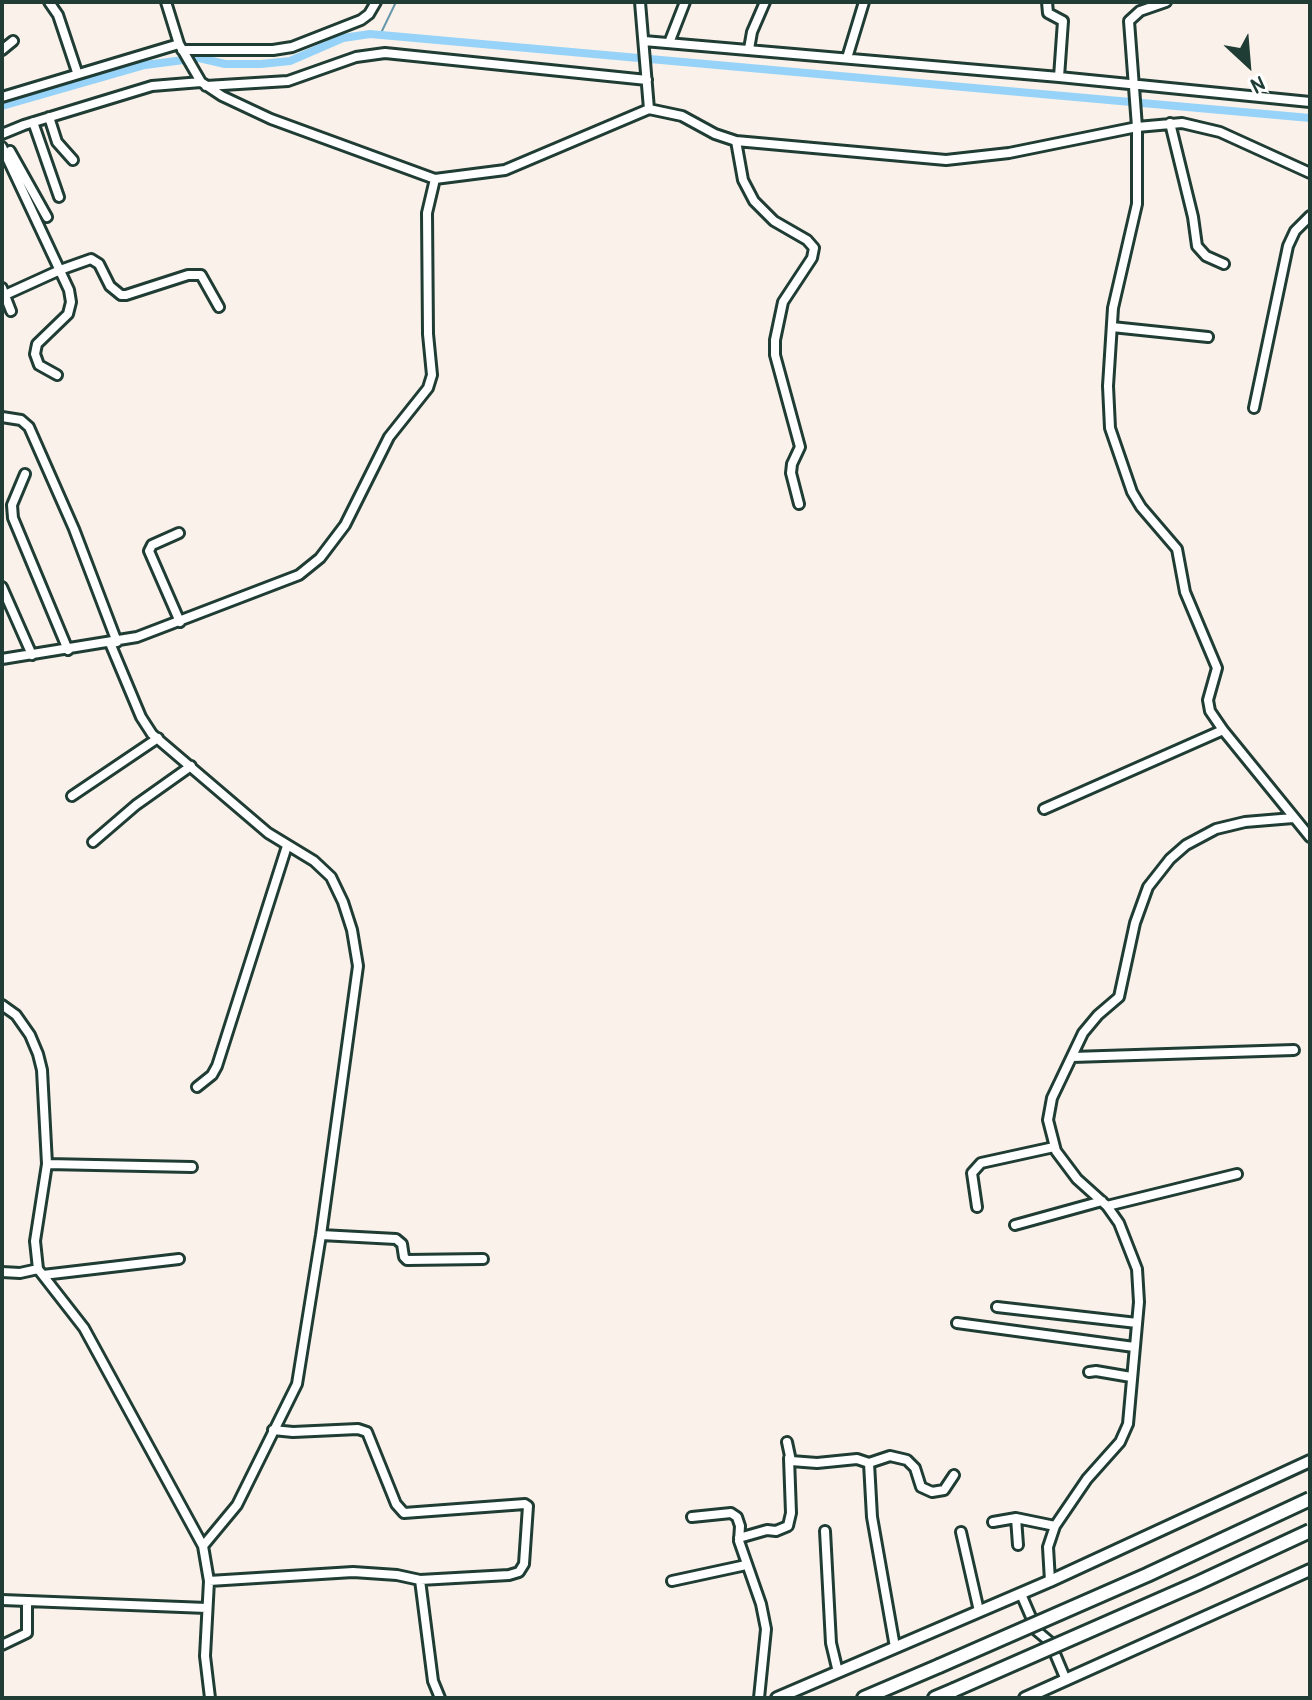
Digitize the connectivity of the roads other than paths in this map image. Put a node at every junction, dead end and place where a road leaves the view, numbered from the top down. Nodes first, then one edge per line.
1 (49, 2) edge
2 (166, 2) edge
3 (376, 2) edge
4 (640, 2) edge
5 (685, 2) edge
6 (765, 2) edge
7 (864, 2) edge
8 (1047, 2) edge
9 (1166, 2) edge
10 (13, 41) dead end
11 (669, 43) junction
12 (645, 46) junction
13 (749, 49) junction
14 (2, 50) edge
15 (182, 50) junction
16 (847, 58) junction
17 (77, 72) junction
18 (647, 76) junction
19 (1059, 77) junction
20 (201, 81) junction
21 (1133, 84) junction
22 (2, 97) edge
23 (1310, 102) edge
24 (649, 109) junction
25 (49, 117) junction
26 (33, 122) junction
27 (1170, 123) junction
28 (1137, 127) junction
29 (2, 134) edge
30 (736, 141) junction
31 (2, 146) edge
32 (73, 160) dead end
33 (1310, 173) edge
34 (435, 179) junction
35 (59, 197) dead end
36 (1310, 216) edge
37 (47, 217) dead end
38 (1224, 264) dead end
39 (60, 270) junction
40 (4, 292) edge
41 (219, 307) dead end
42 (11, 311) dead end
43 (1112, 327) junction
44 (1208, 337) dead end
45 (57, 375) dead end
46 (1254, 408) dead end
47 (2, 417) edge
48 (25, 474) dead end
49 (799, 504) dead end
50 (179, 533) dead end
51 (2, 587) edge
52 (180, 622) junction
53 (114, 643) junction
54 (68, 650) junction
55 (32, 655) junction
56 (2, 659) edge
57 (1223, 730) junction
58 (158, 738) junction
59 (191, 766) junction
60 (72, 796) dead end
61 (1044, 809) dead end
62 (1293, 818) junction
63 (1308, 832) edge
64 (93, 842) dead end
65 (287, 846) junction
66 (2, 1005) edge
67 (1294, 1050) dead end
68 (1072, 1057) junction
69 (197, 1087) dead end
70 (1054, 1147) junction
71 (47, 1164) junction
72 (192, 1167) dead end
73 (1237, 1174) dead end
74 (1105, 1203) junction
75 (977, 1207) dead end
76 (1015, 1225) dead end
77 (321, 1235) junction
78 (179, 1259) dead end
79 (483, 1259) dead end
80 (2, 1272) edge
81 (40, 1272) junction
82 (997, 1307) dead end
83 (957, 1323) dead end
84 (1137, 1323) junction
85 (1134, 1347) junction
86 (1089, 1372) dead end
87 (1131, 1377) junction
88 (273, 1430) junction
89 (787, 1442) dead end
90 (789, 1458) junction
91 (1310, 1461) edge
92 (869, 1463) junction
93 (954, 1475) dead end
94 (1310, 1499) edge
95 (692, 1517) dead end
96 (1016, 1518) junction
97 (993, 1522) dead end
98 (1055, 1526) junction
99 (825, 1531) dead end
100 (1310, 1531) edge
101 (961, 1532) dead end
102 (739, 1538) junction
103 (1018, 1545) dead end
104 (203, 1546) junction
105 (746, 1565) junction
106 (1310, 1570) edge
107 (420, 1580) junction
108 (209, 1581) junction
109 (672, 1581) dead end
110 (1050, 1581) junction
111 (1021, 1594) junction
112 (2, 1600) edge
113 (27, 1601) junction
114 (207, 1608) junction
115 (979, 1611) junction
116 (2, 1645) edge
117 (895, 1647) junction
118 (838, 1672) junction
119 (1066, 1680) junction
120 (210, 1698) edge
121 (440, 1698) edge
122 (759, 1698) edge
123 (777, 1698) edge
124 (864, 1698) edge
125 (935, 1698) edge
126 (1025, 1698) edge

1 - 17 street
2 - 15 street
3 - 15 street
4 - 12 street
5 - 11 street
6 - 13 street
7 - 16 street
8 - 19 street
9 - 21 street
10 - 14 street
11 - 12 street
11 - 13 street
12 - 18 street
13 - 16 street
15 - 17 street
15 - 20 street
16 - 19 street
17 - 22 street
18 - 20 street
18 - 24 street
19 - 21 street
20 - 25 street
20 - 34 street
21 - 23 street
21 - 28 street
24 - 30 street
24 - 34 street
25 - 26 street
25 - 32 street
26 - 29 street
26 - 35 street
27 - 28 street
27 - 33 street
27 - 38 street
28 - 30 street
28 - 43 street
30 - 49 street
31 - 37 street
31 - 39 street
34 - 52 street
36 - 46 street
39 - 40 street
39 - 41 street
39 - 45 street
40 - 42 street
43 - 44 street
43 - 57 street
47 - 53 street
48 - 54 street
50 - 52 street
51 - 55 street
52 - 53 street
53 - 54 street
53 - 58 street
54 - 55 street
55 - 56 street
57 - 61 street
57 - 62 street
58 - 59 street
58 - 60 street
59 - 64 street
59 - 65 street
62 - 63 street
62 - 68 street
65 - 69 street
65 - 77 street
66 - 71 street
67 - 68 street
68 - 70 street
70 - 74 street
70 - 75 street
71 - 72 street
71 - 81 street
73 - 74 street
74 - 76 street
74 - 84 street
77 - 79 street
77 - 88 street
78 - 81 street
80 - 81 street
81 - 104 street
82 - 84 street
83 - 85 street
84 - 85 street
85 - 87 street
86 - 87 street
87 - 98 street
88 - 104 street
88 - 107 street
89 - 90 street
90 - 92 street
90 - 102 street
91 - 110 main road
92 - 93 street
92 - 117 street
94 - 124 highway, bridge
95 - 102 street
96 - 97 street
96 - 98 street
96 - 103 street
98 - 110 street
99 - 118 street
100 - 125 highway, bridge
101 - 115 street
102 - 105 street
104 - 108 street
105 - 109 street
105 - 122 street
106 - 119 main road
107 - 108 street
107 - 121 street
108 - 114 street
110 - 111 main road
111 - 115 main road
111 - 119 street
112 - 113 street
113 - 114 street
113 - 116 street
114 - 120 street
115 - 117 main road
117 - 118 main road
118 - 123 main road
119 - 126 main road

